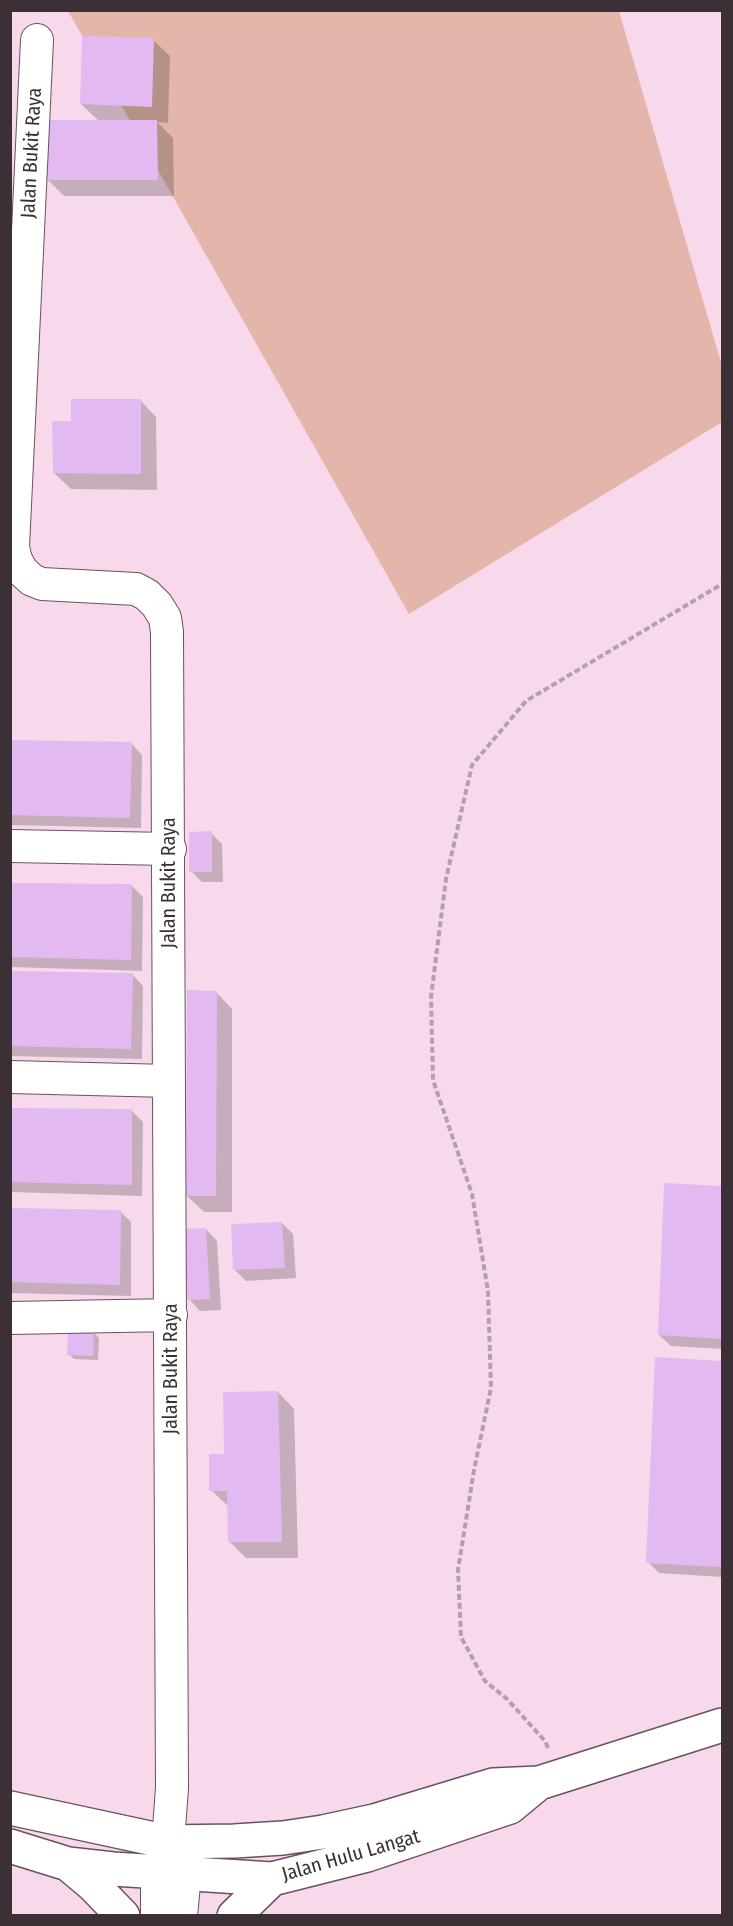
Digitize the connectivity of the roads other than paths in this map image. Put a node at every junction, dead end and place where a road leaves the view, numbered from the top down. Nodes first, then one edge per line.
1 (37, 40) dead end
2 (10, 846) edge
3 (170, 849) junction
4 (10, 1077) edge
5 (169, 1081) junction
6 (171, 1315) junction
7 (10, 1318) edge
8 (723, 1725) edge
9 (549, 1780) junction
10 (10, 1808) edge
11 (10, 1846) edge
12 (170, 1862) junction
13 (68, 1863) junction
14 (272, 1879) junction
15 (123, 1916) edge
16 (157, 1916) edge
17 (181, 1916) edge
18 (234, 1916) edge

1 - 3 street, Jalan Bukit Raya
2 - 3 street
3 - 5 street, Jalan Bukit Raya
4 - 5 street
5 - 6 street, Jalan Bukit Raya
6 - 7 street
6 - 12 street, Jalan Bukit Raya
8 - 9 main road, Jalan Hulu Langat
9 - 12 main road, Jalan Hulu Langat
9 - 14 main road, Jalan Hulu Langat
10 - 12 main road, Jalan Hulu Langat
11 - 13 main road, Jalan Hulu Langat
12 - 13 main road, Jalan Hulu Langat
12 - 14 main road, Jalan Hulu Langat
12 - 16 street
12 - 17 street
13 - 15 main road
14 - 18 main road

